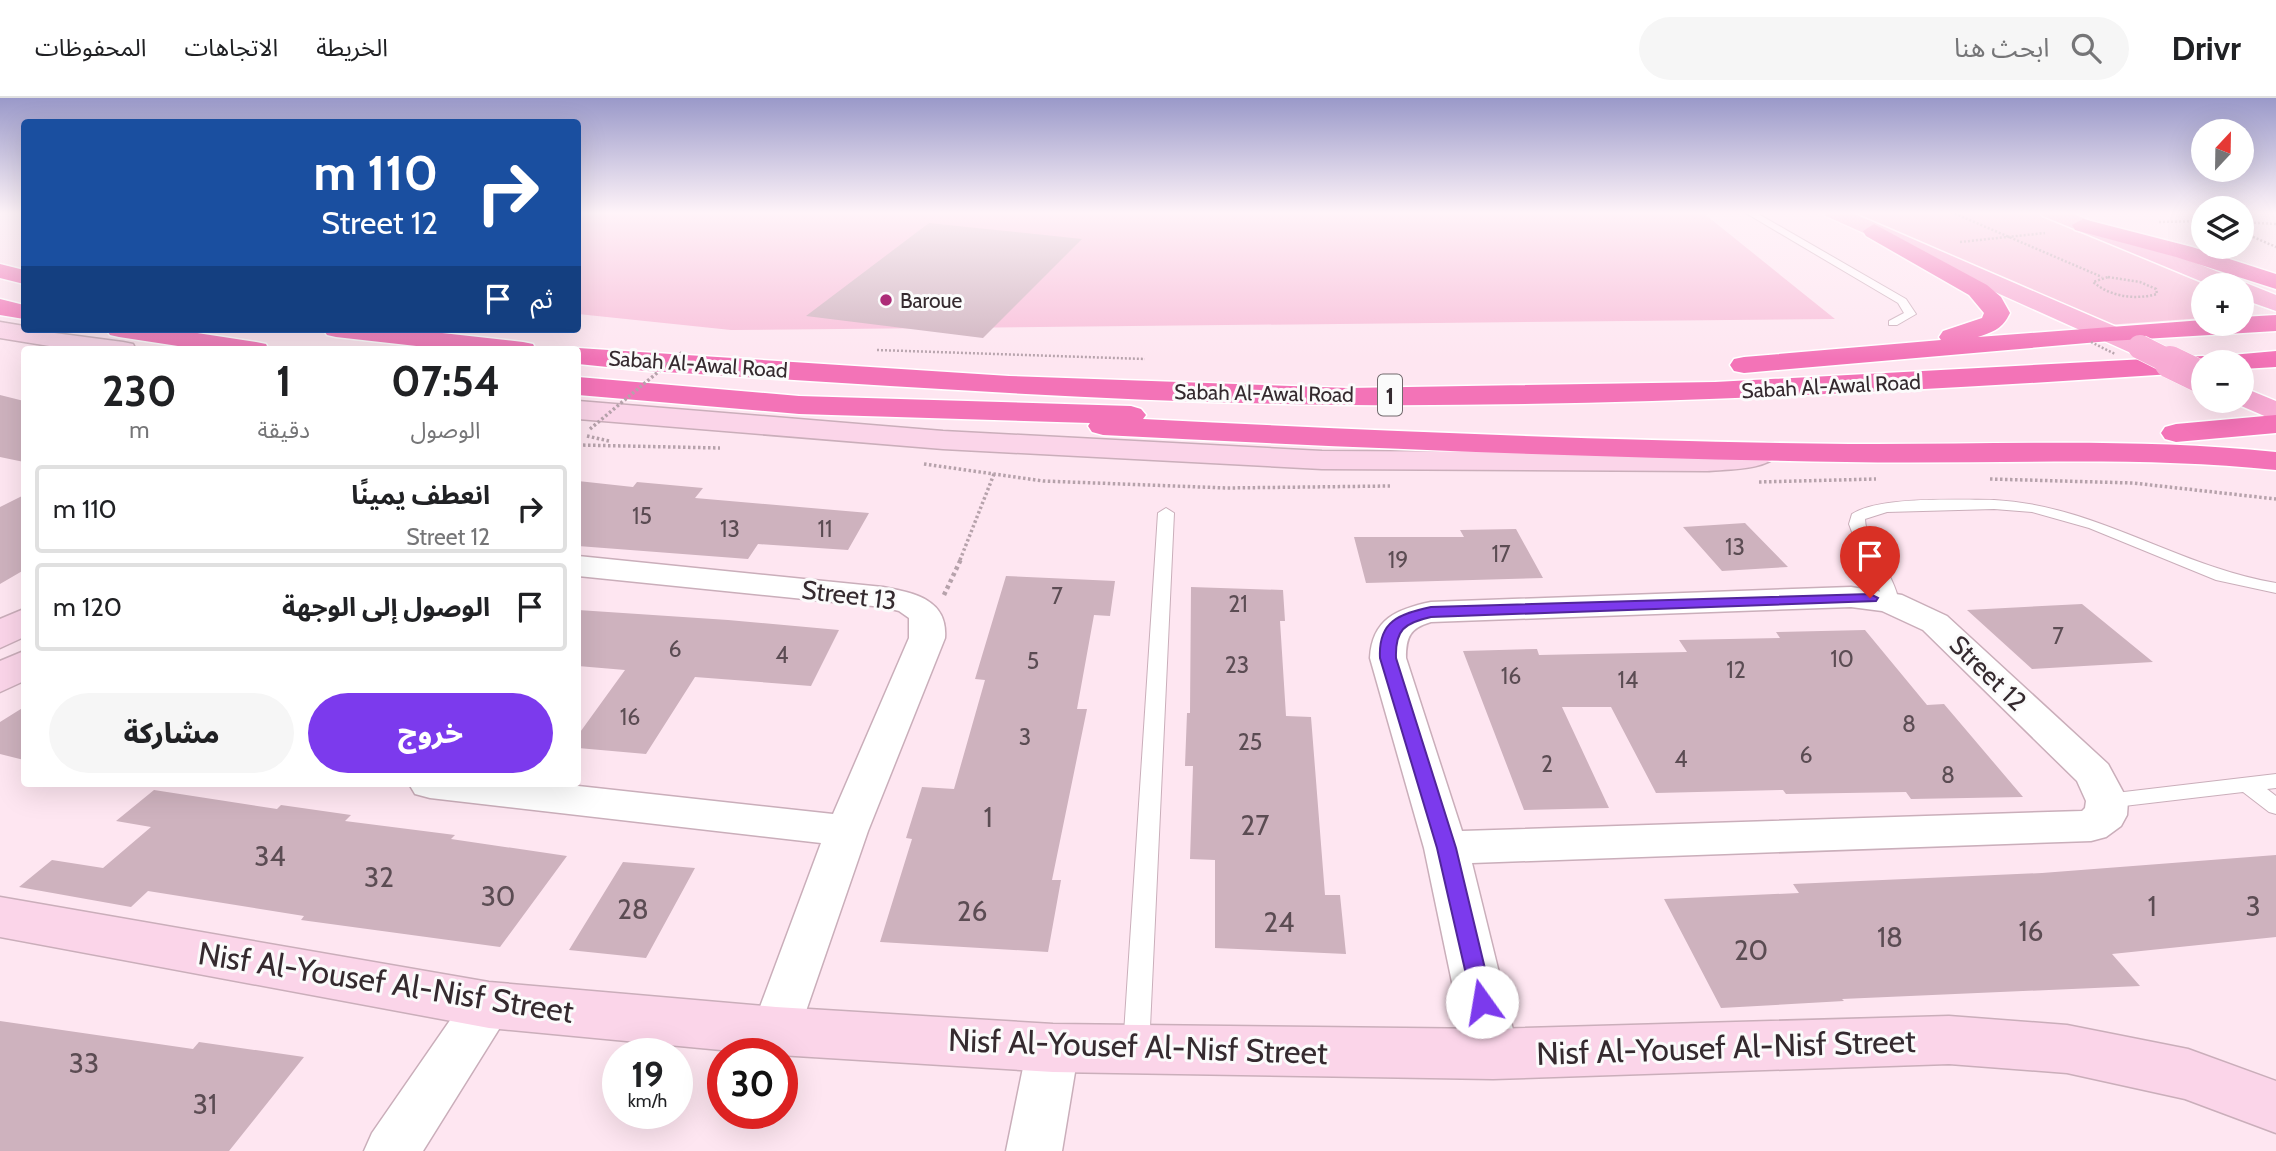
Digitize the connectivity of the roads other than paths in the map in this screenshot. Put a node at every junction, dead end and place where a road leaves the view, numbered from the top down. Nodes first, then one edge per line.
1 (1834, 261) edge
2 (1924, 261) edge
3 (1944, 261) edge
4 (2168, 261) edge
5 (2214, 261) edge
6 (0, 273) edge
7 (2199, 273) edge
8 (21, 277) edge
9 (2276, 282) edge
10 (2254, 295) edge
11 (2276, 304) edge
12 (0, 307) edge
13 (21, 311) edge
14 (1893, 323) dead end
15 (2276, 323) edge
16 (0, 330) edge
17 (145, 333) edge
18 (372, 333) edge
19 (2110, 333) junction
20 (98, 346) edge
21 (230, 346) edge
22 (487, 346) edge
23 (581, 356) edge
24 (1814, 359) junction
25 (2276, 359) edge
26 (2254, 360) edge
27 (2191, 365) edge
28 (2191, 371) edge
29 (1021, 384) junction
30 (581, 386) edge
31 (2191, 391) edge
32 (2254, 394) edge
33 (2254, 400) edge
34 (799, 405) junction
35 (2276, 408) edge
36 (584, 419) edge
37 (1766, 451) junction
38 (1849, 453) junction
39 (2276, 461) edge
40 (1166, 513) dead end
41 (581, 566) edge
42 (2272, 590) edge
43 (1890, 601) junction
44 (21, 623) edge
45 (0, 636) edge
46 (21, 665) edge
47 (0, 679) edge
48 (2276, 781) edge
49 (2247, 784) junction
50 (457, 787) edge
51 (2107, 801) junction
52 (2276, 807) edge
53 (847, 831) junction
54 (1447, 848) junction
55 (0, 917) edge
56 (489, 1005) junction
57 (776, 1031) junction
58 (1053, 1048) junction
59 (1136, 1049) junction
60 (1493, 1054) junction
61 (2276, 1107) edge
62 (392, 1151) edge
63 (1034, 1151) edge

1 - 14 lane
2 - 24 highway
3 - 19 main road
4 - 7 main road
5 - 9 highway
6 - 8 highway
10 - 11 main road
12 - 13 highway
15 - 19 highway
16 - 20 street
17 - 21 highway
18 - 22 highway
19 - 24 highway
19 - 28 main road, bridge
23 - 29 highway, Sabah Al-Awal Road / 1
24 - 29 highway
25 - 26 highway
27 - 29 highway, Sabah Al-Awal Road / 1
30 - 34 highway, Sabah Al-Awal Road / 1
31 - 34 highway, Sabah Al-Awal Road / 1
32 - 35 highway
33 - 35 main road
34 - 37 highway
35 - 38 highway
36 - 37 street
37 - 38 highway
38 - 39 highway
40 - 59 lane
41 - 53 street, Street 13
42 - 43 lane
43 - 51 street, Street 12
43 - 54 street, Street 12
44 - 45 street
46 - 47 street
48 - 49 lane
49 - 51 lane
49 - 52 lane
50 - 53 street
51 - 54 street
53 - 57 street, Street 13
54 - 60 street, Street 12
55 - 56 street, Nisf Al-Yousef Al-Nisf Street
56 - 57 street, Nisf Al-Yousef Al-Nisf Street
56 - 62 street
57 - 58 street, Nisf Al-Yousef Al-Nisf Street
58 - 59 street, Nisf Al-Yousef Al-Nisf Street
58 - 63 street
59 - 60 street, Nisf Al-Yousef Al-Nisf Street
60 - 61 street, Nisf Al-Yousef Al-Nisf Street

